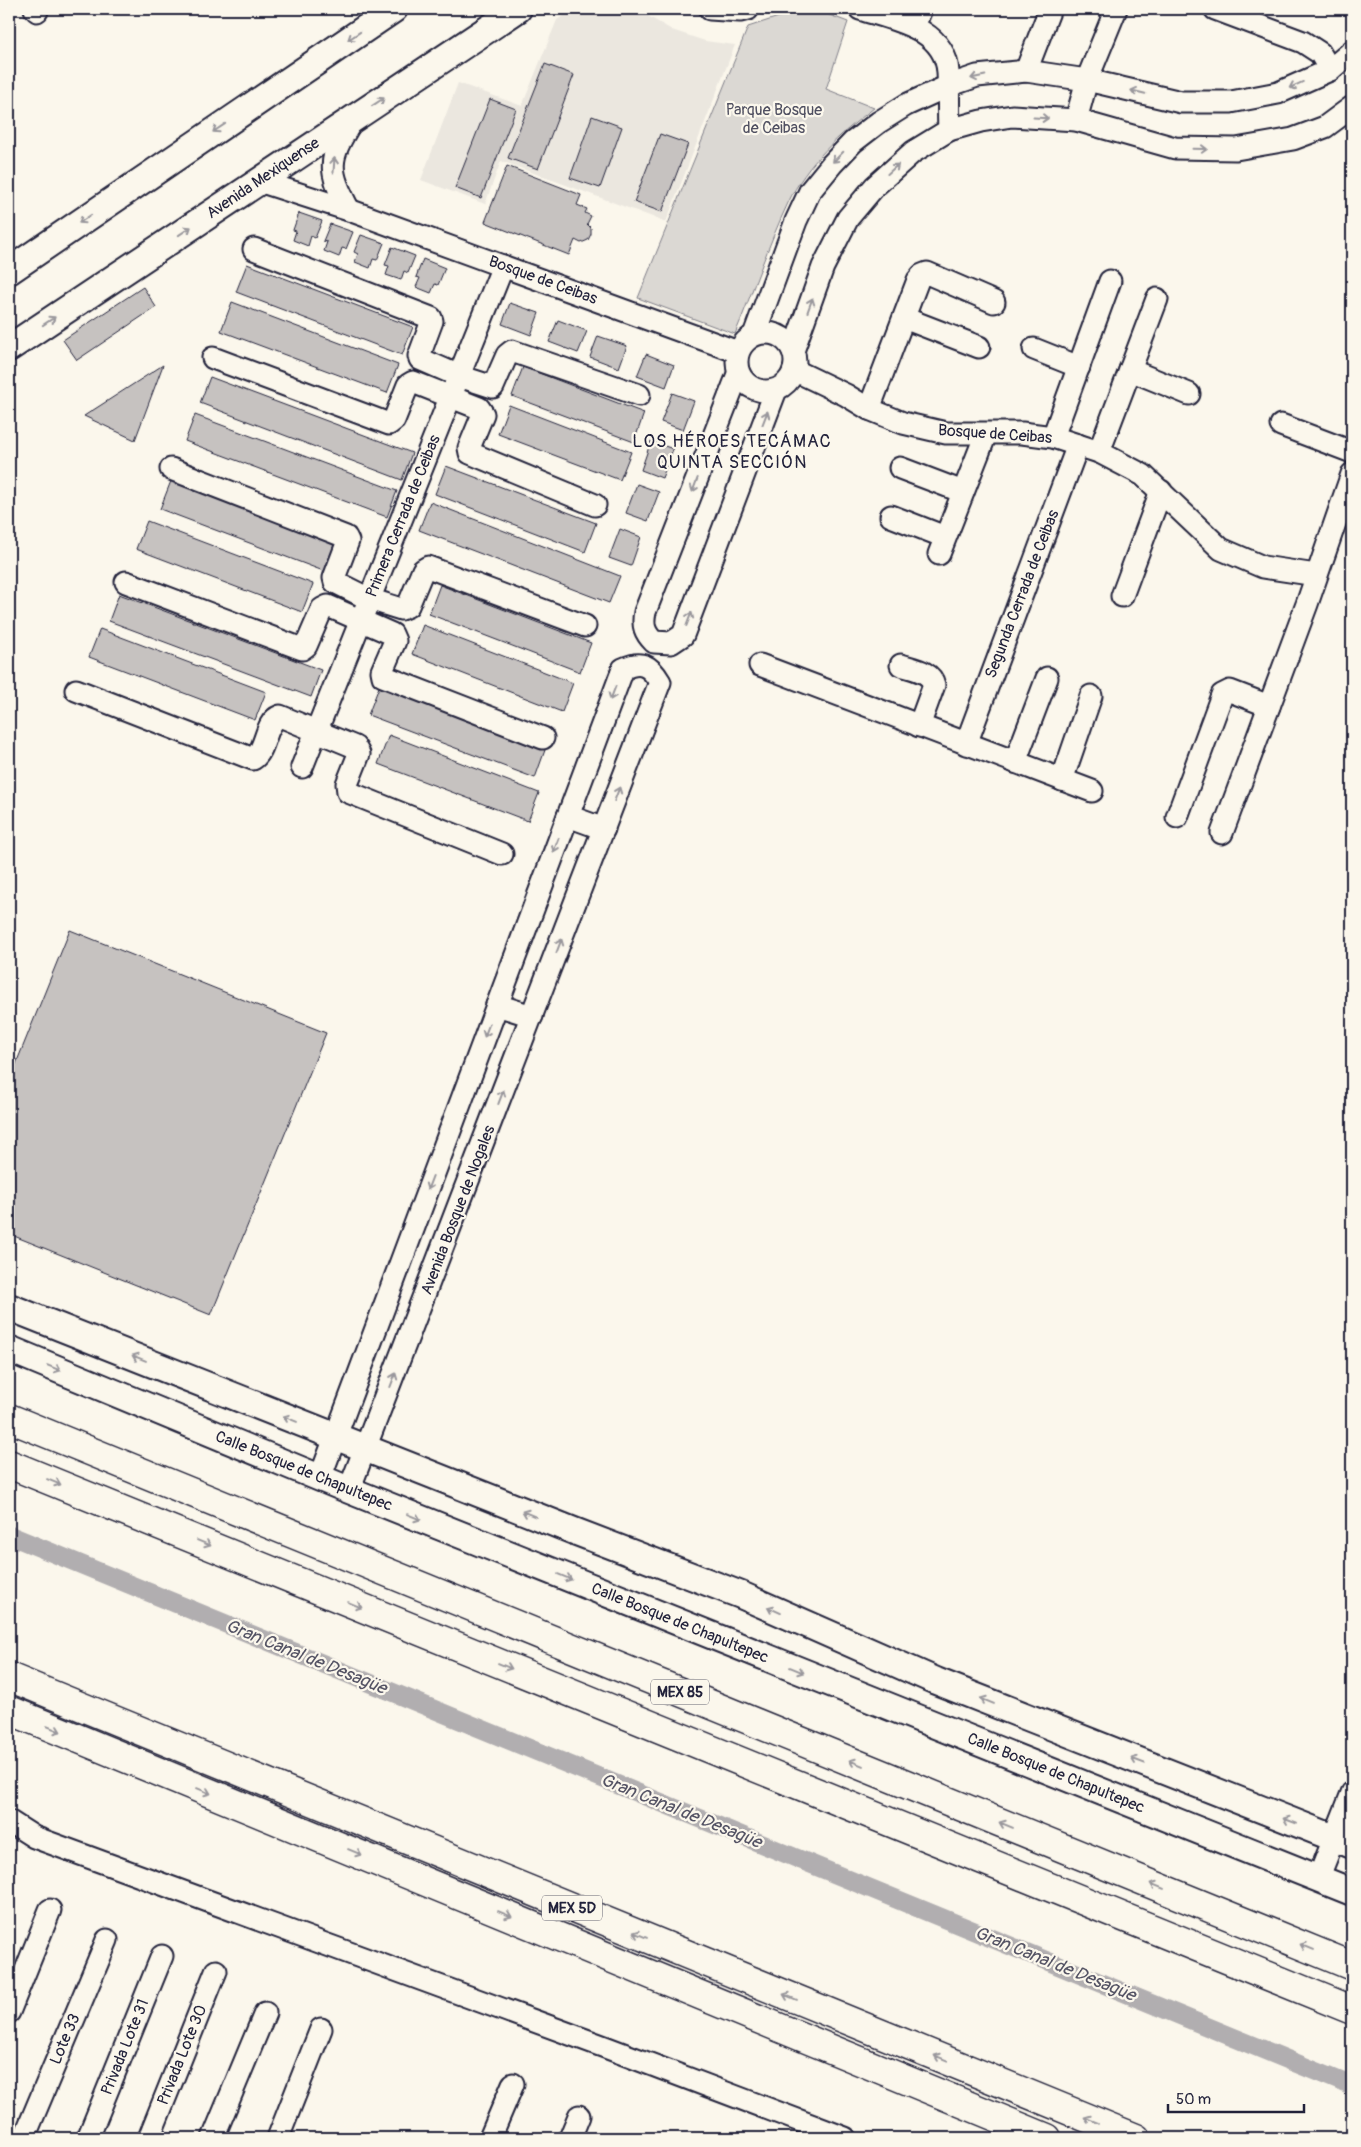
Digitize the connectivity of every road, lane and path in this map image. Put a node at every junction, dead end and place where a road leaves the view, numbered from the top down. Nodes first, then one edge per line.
1 (394, 9) edge
2 (518, 9) edge
3 (710, 9) edge
4 (748, 9) edge
5 (860, 9) edge
6 (1050, 9) edge
7 (1116, 9) edge
8 (1215, 9) edge
9 (917, 18) edge
10 (1352, 51) edge
11 (1330, 70) junction
12 (1026, 71) junction
13 (1087, 80) junction
14 (948, 86) junction
15 (1352, 107) edge
16 (353, 118) junction
17 (1076, 120) junction
18 (949, 130) junction
19 (259, 181) junction
20 (349, 210) junction
21 (254, 249) dead end
22 (503, 266) junction
23 (9, 271) edge
24 (1110, 281) dead end
25 (1157, 299) dead end
26 (994, 302) dead end
27 (904, 318) junction
28 (754, 335) junction
29 (979, 347) dead end
30 (9, 348) edge
31 (1034, 350) dead end
32 (738, 352) junction
33 (213, 358) dead end
34 (794, 361) junction
35 (1079, 367) junction
36 (1130, 370) junction
37 (738, 374) junction
38 (459, 376) junction
39 (776, 390) junction
40 (1189, 394) dead end
41 (639, 395) dead end
42 (451, 396) junction
43 (869, 409) junction
44 (1281, 425) dead end
45 (986, 434) junction
46 (1053, 437) junction
47 (1078, 445) junction
48 (1099, 452) junction
49 (1352, 452) edge
50 (900, 468) dead end
51 (171, 469) dead end
52 (1352, 474) edge
53 (1161, 491) junction
54 (963, 492) junction
55 (594, 504) dead end
56 (891, 516) dead end
57 (1316, 575) junction
58 (126, 582) dead end
59 (1122, 596) dead end
60 (369, 599) junction
61 (361, 620) junction
62 (585, 626) dead end
63 (760, 665) dead end
64 (901, 665) dead end
65 (1047, 678) dead end
66 (76, 690) dead end
67 (1091, 696) dead end
68 (1269, 706) junction
69 (919, 726) junction
70 (316, 731) junction
71 (543, 738) dead end
72 (966, 744) junction
73 (1015, 762) junction
74 (302, 767) dead end
75 (1062, 780) junction
76 (1092, 791) dead end
77 (568, 816) junction
78 (1176, 817) dead end
79 (604, 829) junction
80 (1222, 833) dead end
81 (502, 854) dead end
82 (497, 1004) junction
83 (532, 1016) junction
84 (9, 1307) edge
85 (9, 1349) edge
86 (352, 1392) junction
87 (383, 1404) junction
88 (9, 1418) edge
89 (335, 1437) junction
90 (366, 1449) junction
91 (9, 1464) edge
92 (320, 1478) junction
93 (349, 1490) junction
94 (9, 1677) edge
95 (9, 1710) edge
96 (1352, 1793) edge
97 (9, 1821) edge
98 (1344, 1842) edge
99 (1318, 1879) junction
100 (1352, 1892) edge
101 (50, 1910) dead end
102 (107, 1940) dead end
103 (162, 1956) dead end
104 (1352, 1966) edge
105 (216, 1971) dead end
106 (1352, 2010) edge
107 (9, 2012) edge
108 (266, 2013) dead end
109 (321, 2029) dead end
110 (513, 2084) dead end
111 (579, 2116) dead end
112 (24, 2138) edge
113 (88, 2138) edge
114 (149, 2138) edge
115 (213, 2138) edge
116 (278, 2138) edge
117 (490, 2138) edge
118 (570, 2138) edge
119 (846, 2138) edge
120 (1047, 2138) edge
121 (1136, 2138) edge

1 -> 23 main road
16 -> 2 main road, Avenida Mexiquense
3 - 4 street
5 - 9 street
6 - 12 street
7 - 13 street
8 - 11 street
9 - 14 street
10 - 11 street
11 -> 13 street
12 - 13 street
12 -> 14 street
13 - 17 street
14 - 18 street
14 -> 28 street
17 -> 15 street
16 - 19 main road, Avenida Mexiquense
20 -> 16 street
18 -> 17 street
34 -> 18 street
19 - 20 street, Bosque de Ceibas
30 -> 19 main road, Avenida Mexiquense
20 - 22 street, Bosque de Ceibas
21 - 38 street
22 - 32 street, Bosque de Ceibas
22 - 38 street, Primera Cerrada de Ceibas
24 - 35 street
25 - 36 street
26 - 27 street
27 - 29 street
27 - 43 street
28 - 32 street
28 - 34 street
31 - 35 street
32 - 37 street
33 - 42 street
34 - 39 street
34 - 43 street, Bosque de Ceibas
35 - 46 street
36 - 40 street
36 - 48 street
37 - 39 street
37 -> 39 street
38 - 41 street
38 - 42 street, Primera Cerrada de Ceibas
42 - 55 street
42 - 60 street, Primera Cerrada de Ceibas
43 - 45 street, Bosque de Ceibas
44 - 49 street
45 - 46 street, Bosque de Ceibas
45 - 54 street
46 - 47 street, Bosque de Ceibas
47 - 48 street, Bosque de Ceibas
47 - 72 street, Segunda Cerrada de Ceibas
48 - 53 street, Bosque de Ceibas
50 - 54 street
51 - 60 street
52 - 57 street
53 - 57 street, Bosque de Ceibas
53 - 59 street
54 - 56 street
57 - 68 street
58 - 61 street
60 - 61 street, Primera Cerrada de Ceibas
60 - 62 street
61 - 70 street, Primera Cerrada de Ceibas
61 - 71 street
63 - 69 street
64 - 69 street
65 - 73 street
66 - 70 street
67 - 75 street
68 - 78 street
68 - 80 street
69 - 72 street
70 - 74 street, Primera Cerrada de Ceibas
70 - 81 street
72 - 73 street
73 - 75 street
75 - 76 street
77 - 79 street
79 -> 77 street, Avenida Bosque de Nogales
77 -> 82 street, Avenida Bosque de Nogales
83 -> 79 street, Avenida Bosque de Nogales
82 - 83 street
82 -> 86 street, Avenida Bosque de Nogales
87 -> 83 street, Avenida Bosque de Nogales
89 -> 84 main road
85 -> 92 main road, Calle Bosque de Chapultepec
86 - 87 street
86 - 89 street, Avenida Bosque de Nogales
87 - 90 street, Avenida Bosque de Nogales
104 -> 88 highway, MEX 85
89 - 90 main road
89 - 92 street, Avenida Bosque de Nogales
90 - 93 street, Avenida Bosque de Nogales
98 -> 90 main road
91 -> 106 highway, MEX 85
92 - 93 main road, Calle Bosque de Chapultepec
93 -> 99 main road, Calle Bosque de Chapultepec
121 -> 94 highway, MEX 5D
95 -> 120 highway, MEX 5D
96 - 98 street
97 - 119 street
98 - 99 street
99 - 100 main road, Calle Bosque de Chapultepec
101 - 107 street
102 - 112 street, Lote 33
103 - 113 street, Privada Lote 31
105 - 114 street, Privada Lote 30
108 - 115 street
109 - 116 street
110 - 117 street
111 - 118 street

